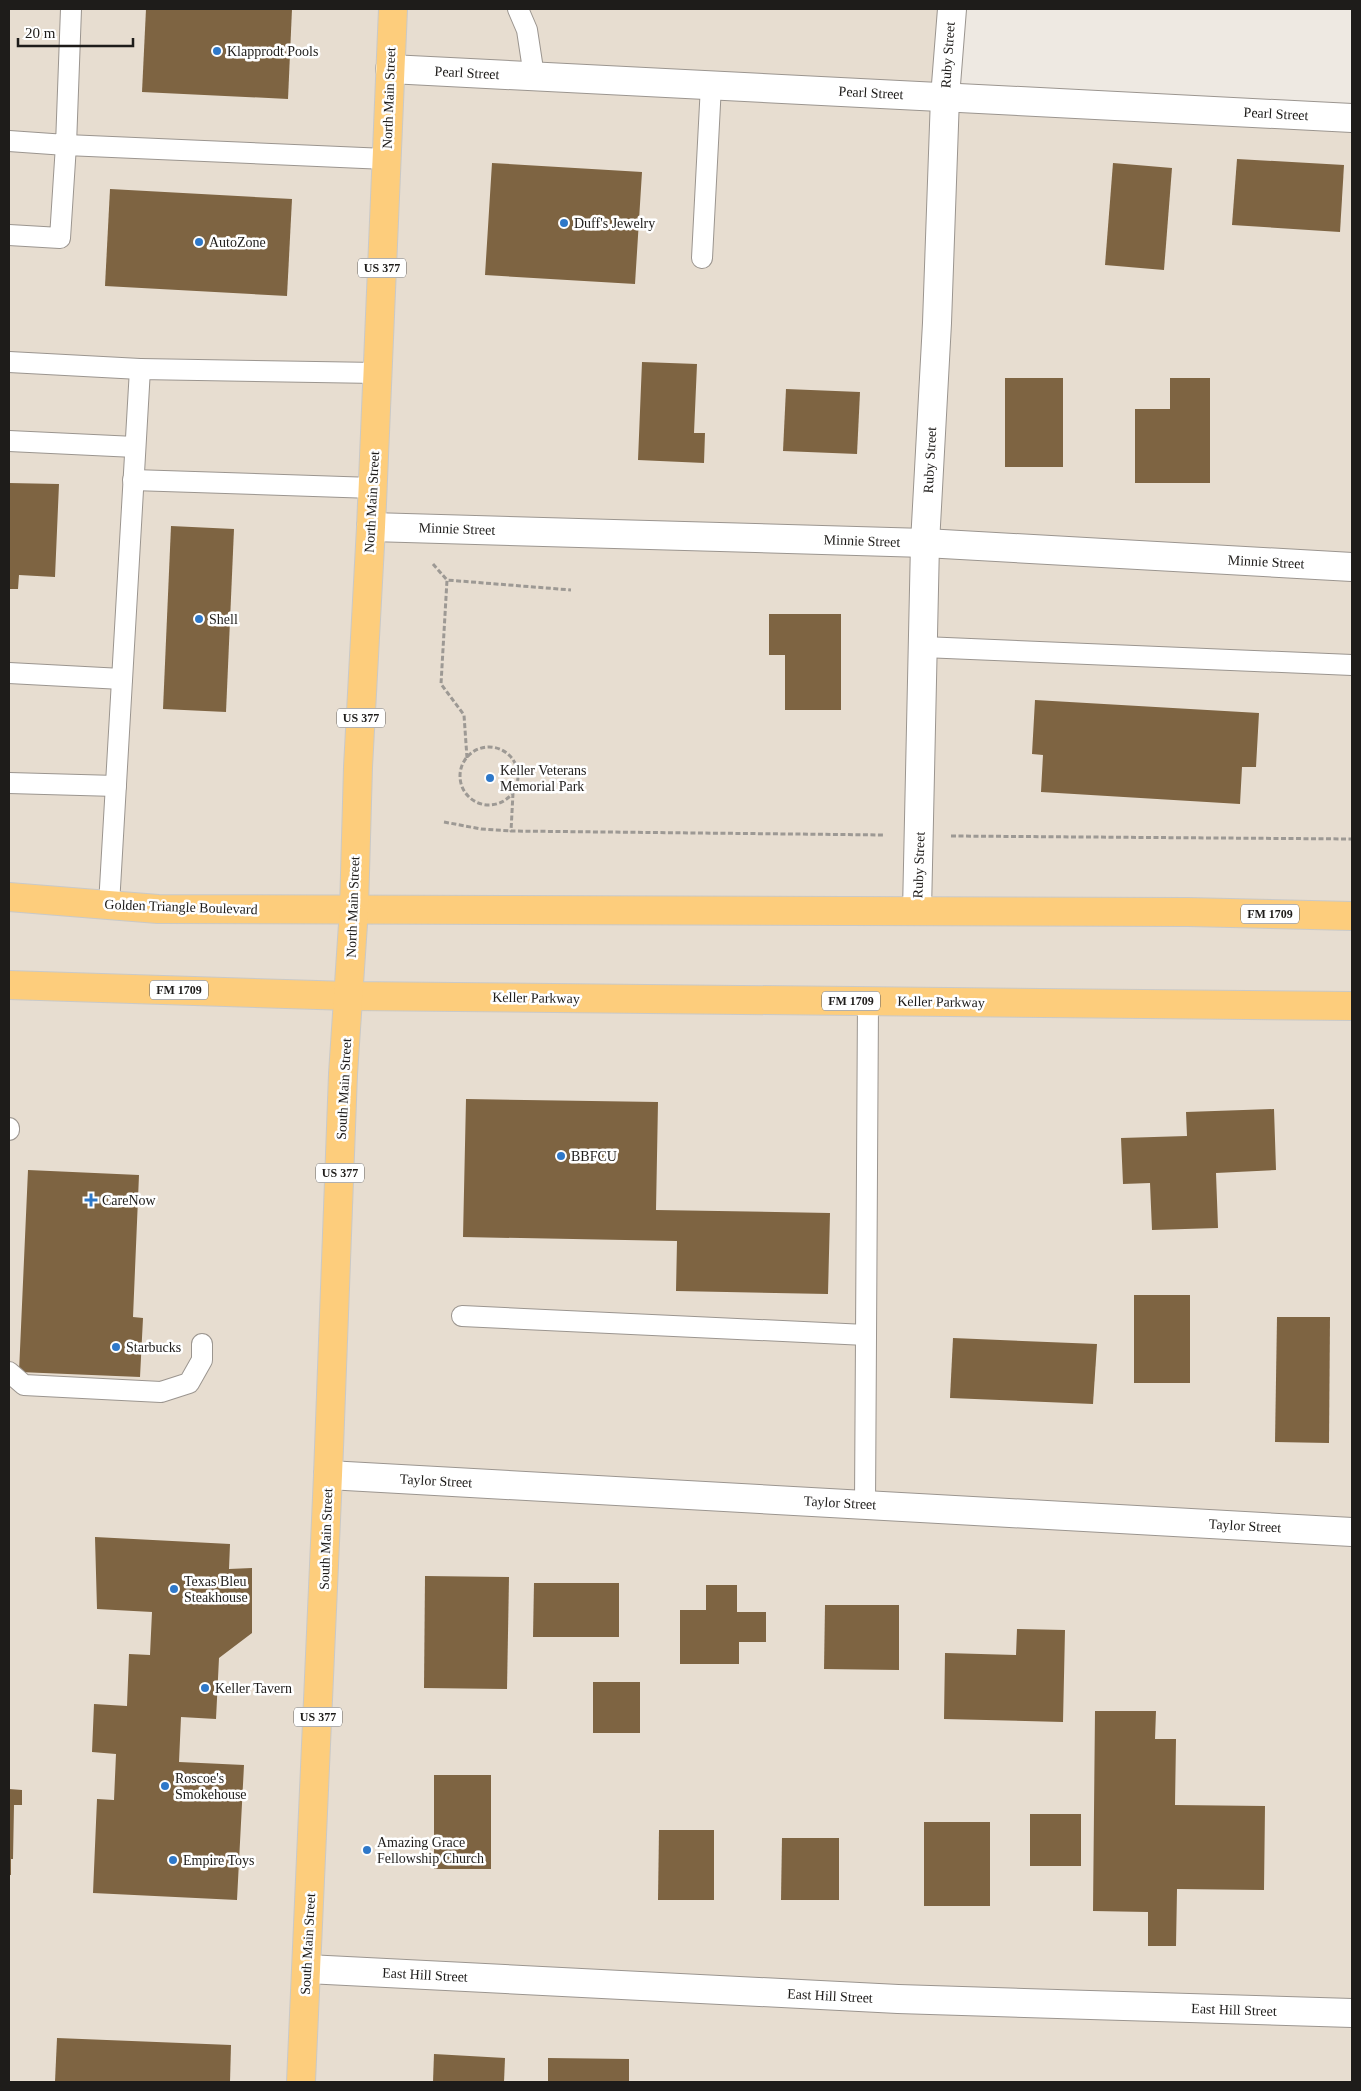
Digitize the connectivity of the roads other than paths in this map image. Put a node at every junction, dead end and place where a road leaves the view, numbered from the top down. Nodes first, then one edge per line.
1 (71, 9) edge
2 (393, 9) edge
3 (518, 9) edge
4 (952, 9) edge
5 (390, 69) junction
6 (534, 76) junction
7 (711, 85) junction
8 (945, 97) junction
9 (1352, 118) edge
10 (9, 140) edge
11 (66, 145) junction
12 (386, 160) junction
13 (9, 235) edge
14 (702, 258) dead end
15 (9, 362) edge
16 (140, 369) junction
17 (377, 373) junction
18 (9, 441) edge
19 (135, 447) junction
20 (133, 480) junction
21 (373, 488) junction
22 (371, 527) junction
23 (925, 543) junction
24 (1352, 566) edge
25 (923, 647) junction
26 (1352, 665) edge
27 (9, 673) edge
28 (122, 679) junction
29 (9, 783) edge
30 (116, 786) junction
31 (9, 897) edge
32 (109, 905) junction
33 (354, 909) junction
34 (918, 911) junction
35 (1352, 916) edge
36 (9, 985) edge
37 (349, 996) junction
38 (868, 1001) junction
39 (1352, 1006) edge
40 (462, 1316) dead end
41 (866, 1335) junction
42 (202, 1344) dead end
43 (9, 1372) edge
44 (328, 1475) junction
45 (865, 1505) junction
46 (1352, 1532) edge
47 (307, 1969) junction
48 (1352, 2013) edge
49 (301, 2082) edge

1 - 11 lane
2 - 5 main road, North Main Street / US 377
3 - 6 lane
4 - 8 street, Ruby Street
5 - 6 street, Pearl Street
5 - 12 main road, North Main Street / US 377
6 - 7 street, Pearl Street
7 - 8 street, Pearl Street
7 - 14 lane
8 - 9 street, Pearl Street
8 - 23 street, Ruby Street
10 - 11 lane
11 - 12 lane
11 - 13 lane
12 - 17 main road, North Main Street / US 377
15 - 16 lane
16 - 17 lane
16 - 19 lane
17 - 21 main road, North Main Street / US 377
18 - 19 lane
19 - 20 lane
20 - 21 lane
20 - 28 lane
21 - 22 main road, North Main Street / US 377
22 - 23 street, Minnie Street
22 - 33 main road, North Main Street / US 377
23 - 24 street, Minnie Street
23 - 25 street, Ruby Street
25 - 26 lane
25 - 34 street, Ruby Street
27 - 28 lane
28 - 30 lane
29 - 30 lane
30 - 32 lane
31 - 32 main road, Golden Triangle Boulevard / FM 1709
32 - 33 main road, Golden Triangle Boulevard / FM 1709
33 - 34 main road, FM 1709
33 - 37 main road, North Main Street / US 377
34 - 35 main road, FM 1709
36 - 37 main road, FM 1709
37 - 38 main road, Keller Parkway / FM 1709
37 - 44 main road, South Main Street / US 377
38 - 39 main road, Keller Parkway / FM 1709
38 - 41 lane
40 - 41 lane
41 - 45 lane
42 - 43 lane
44 - 45 street, Taylor Street
44 - 47 main road, South Main Street / US 377
45 - 46 street, Taylor Street
47 - 48 street, East Hill Street
47 - 49 main road, South Main Street / US 377

